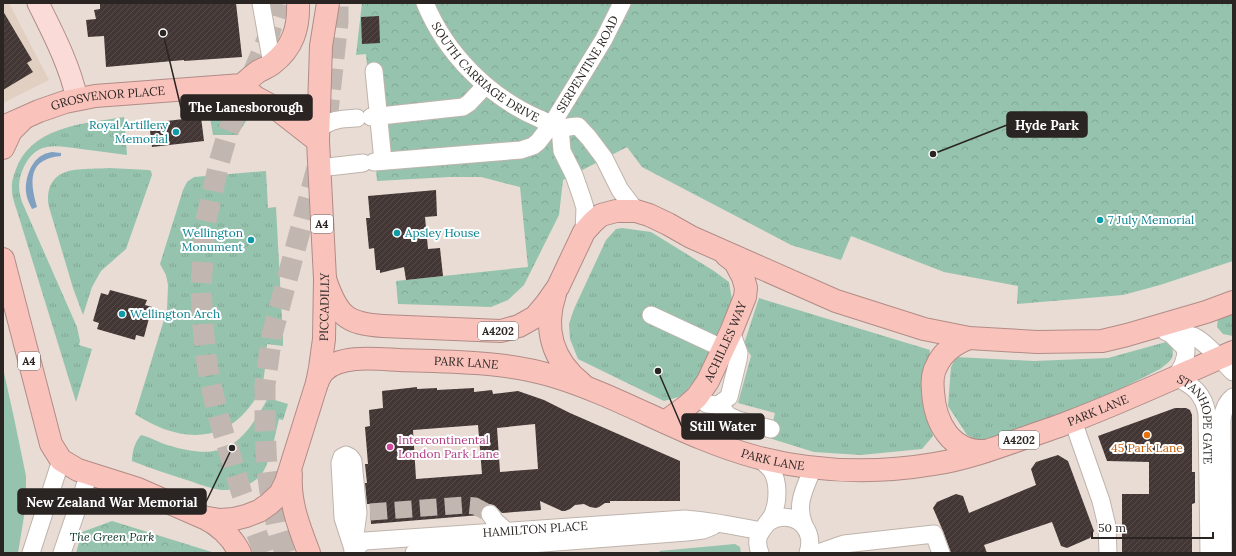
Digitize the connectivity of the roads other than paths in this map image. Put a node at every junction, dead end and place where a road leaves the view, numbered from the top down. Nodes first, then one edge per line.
1 (261, 3) edge
2 (298, 3) edge
3 (328, 3) edge
4 (425, 3) edge
5 (622, 3) edge
6 (39, 4) edge
7 (272, 64) junction
8 (374, 71) dead end
9 (242, 85) junction
10 (485, 86) junction
11 (77, 99) junction
12 (369, 117) junction
13 (13, 124) edge
14 (556, 126) junction
15 (318, 135) junction
16 (3, 148) edge
17 (373, 162) junction
18 (319, 168) junction
19 (636, 211) junction
20 (584, 232) junction
21 (722, 251) junction
22 (3, 259) edge
23 (325, 279) junction
24 (558, 287) junction
25 (1233, 302) edge
26 (651, 315) dead end
27 (1140, 331) junction
28 (1169, 332) junction
29 (969, 338) junction
30 (727, 341) junction
31 (1228, 361) edge
32 (1175, 377) junction
33 (317, 383) junction
34 (594, 391) junction
35 (697, 397) junction
36 (1233, 397) edge
37 (718, 405) junction
38 (1073, 421) junction
39 (665, 422) junction
40 (771, 429) dead end
41 (987, 451) junction
42 (756, 457) junction
43 (61, 460) junction
44 (813, 468) junction
45 (291, 469) junction
46 (89, 474) junction
47 (490, 514) tunnel mouth
48 (202, 517) junction
49 (719, 524) junction
50 (764, 527) junction
51 (806, 528) junction
52 (506, 531) junction
53 (844, 544) junction
54 (563, 547) edge
55 (521, 549) edge
56 (354, 552) edge
57 (31, 553) edge
58 (62, 553) edge
59 (240, 553) edge
60 (309, 553) edge
61 (414, 553) edge
62 (760, 553) edge
63 (808, 553) edge
64 (818, 553) edge
65 (942, 553) edge
66 (1108, 553) edge
67 (1209, 553) edge
68 (1223, 553) edge

1 - 7 street
2 - 7 highway
3 - 15 highway, A4
4 - 10 street, SOUTH CARRIAGE DRIVE
5 - 14 street, SERPENTINE ROAD
6 - 11 main road
7 - 9 highway
8 - 12 street
9 - 11 highway, GROSVENOR PLACE
9 - 15 highway
10 - 12 street
10 - 14 street, SOUTH CARRIAGE DRIVE
11 - 13 highway, GROSVENOR PLACE
12 - 15 street
12 - 17 street
13 - 16 highway
14 - 17 street, SERPENTINE ROAD
14 - 19 street, SOUTH CARRIAGE DRIVE
14 - 20 street
15 - 18 highway, PICCADILLY / A4
17 - 18 street, SERPENTINE ROAD
18 - 23 highway, PICCADILLY / A4
19 - 20 highway, A4202
19 - 21 highway, A4202
20 - 24 highway, A4202
21 - 29 highway, A4202
21 - 30 highway, ACHILLES WAY / A4202
22 - 43 highway, A4
23 - 24 highway, A4202
23 - 33 highway, PICCADILLY / A4
24 - 34 highway, A4202
25 - 27 highway, A4202
26 - 30 street
27 - 28 street
27 - 29 highway, A4202
28 - 31 street
28 - 32 street, STANHOPE GATE
29 - 41 highway, A4202
30 - 35 highway, ACHILLES WAY / A4202
30 - 37 street
31 - 32 highway, PARK LANE / A4202
32 - 38 highway, PARK LANE / A4202
32 - 67 street, STANHOPE GATE
33 - 34 highway, PARK LANE / A4202
33 - 45 highway, PICCADILLY / A4
34 - 39 highway, PARK LANE / A4202
35 - 37 street
35 - 39 highway, ACHILLES WAY / A4202
36 - 68 street, STANHOPE GATE
37 - 40 street
38 - 41 highway, PARK LANE / A4202
38 - 66 street
39 - 42 highway, PARK LANE / A4202
41 - 44 highway, PARK LANE / A4202
42 - 44 highway, PARK LANE / A4202
42 - 50 street
43 - 46 highway, A4
43 - 57 street
44 - 51 street
45 - 48 highway, A4
45 - 60 highway, A4
46 - 48 highway, A4
46 - 58 street
47 - 52 street
48 - 59 highway, A4
49 - 50 street, HAMILTON PLACE
49 - 52 street, HAMILTON PLACE
49 - 54 street, HAMILTON PLACE
50 - 51 street
50 - 62 street
51 - 53 street
51 - 63 street
52 - 56 street, HAMILTON PLACE
53 - 64 street
53 - 65 street
54 - 55 street, HAMILTON PLACE
55 - 61 street, HAMILTON PLACE
56 - 56 street

